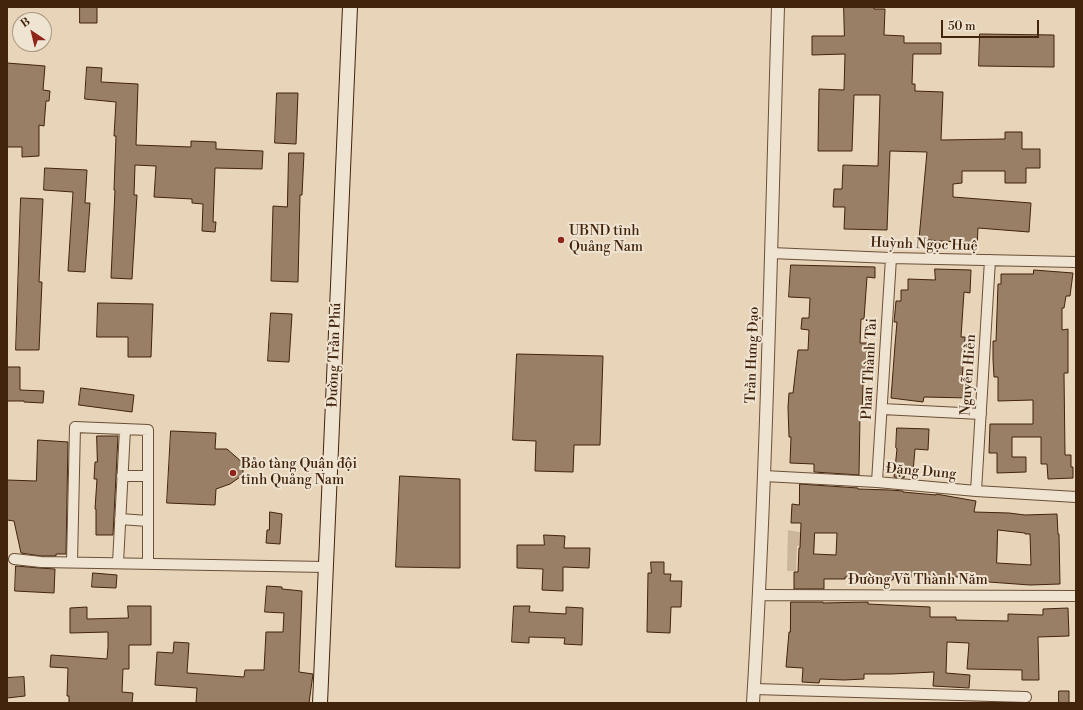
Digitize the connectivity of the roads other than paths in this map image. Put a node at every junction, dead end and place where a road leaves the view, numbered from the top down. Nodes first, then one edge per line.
1 (350, 7) edge
2 (778, 7) edge
3 (771, 253) junction
4 (891, 258) junction
5 (990, 260) junction
6 (1076, 262) edge
7 (882, 409) junction
8 (981, 414) junction
9 (125, 429) junction
10 (122, 476) junction
11 (148, 476) junction
12 (764, 476) junction
13 (877, 482) junction
14 (976, 491) junction
15 (1076, 497) edge
16 (120, 519) junction
17 (148, 521) junction
18 (14, 559) dead end
19 (72, 562) junction
20 (118, 563) junction
21 (148, 564) junction
22 (326, 567) junction
23 (760, 596) junction
24 (1076, 596) edge
25 (754, 689) junction
26 (1026, 697) dead end
27 (320, 703) edge
28 (753, 703) edge

1 - 22 main road, Đường Trần Phú
2 - 3 street, Trần Hưng Đạo
3 - 4 street, Huỳnh Ngọc Huệ
3 - 12 street, Trần Hưng Đạo
4 - 5 street, Huỳnh Ngọc Huệ
4 - 7 street, Phan Thành Tài
5 - 6 street, Huỳnh Ngọc Huệ
5 - 8 street, Nguyễn Hiền
7 - 8 street
7 - 13 street, Phan Thành Tài
8 - 14 street, Nguyễn Hiền
9 - 10 street
9 - 11 street
9 - 19 street
10 - 11 street
10 - 16 street
11 - 17 street
12 - 13 street, Đặng Dung
12 - 23 street, Trần Hưng Đạo
13 - 14 street, Đặng Dung
14 - 15 street, Đặng Dung
16 - 17 street
16 - 20 street
17 - 21 street
18 - 19 street
19 - 20 street
20 - 21 street
21 - 22 street
22 - 27 main road, Đường Trần Phú
23 - 24 street, Đường Vũ Thành Năm
23 - 25 street, Trần Hưng Đạo
25 - 26 street
25 - 28 street, Trần Hưng Đạo

